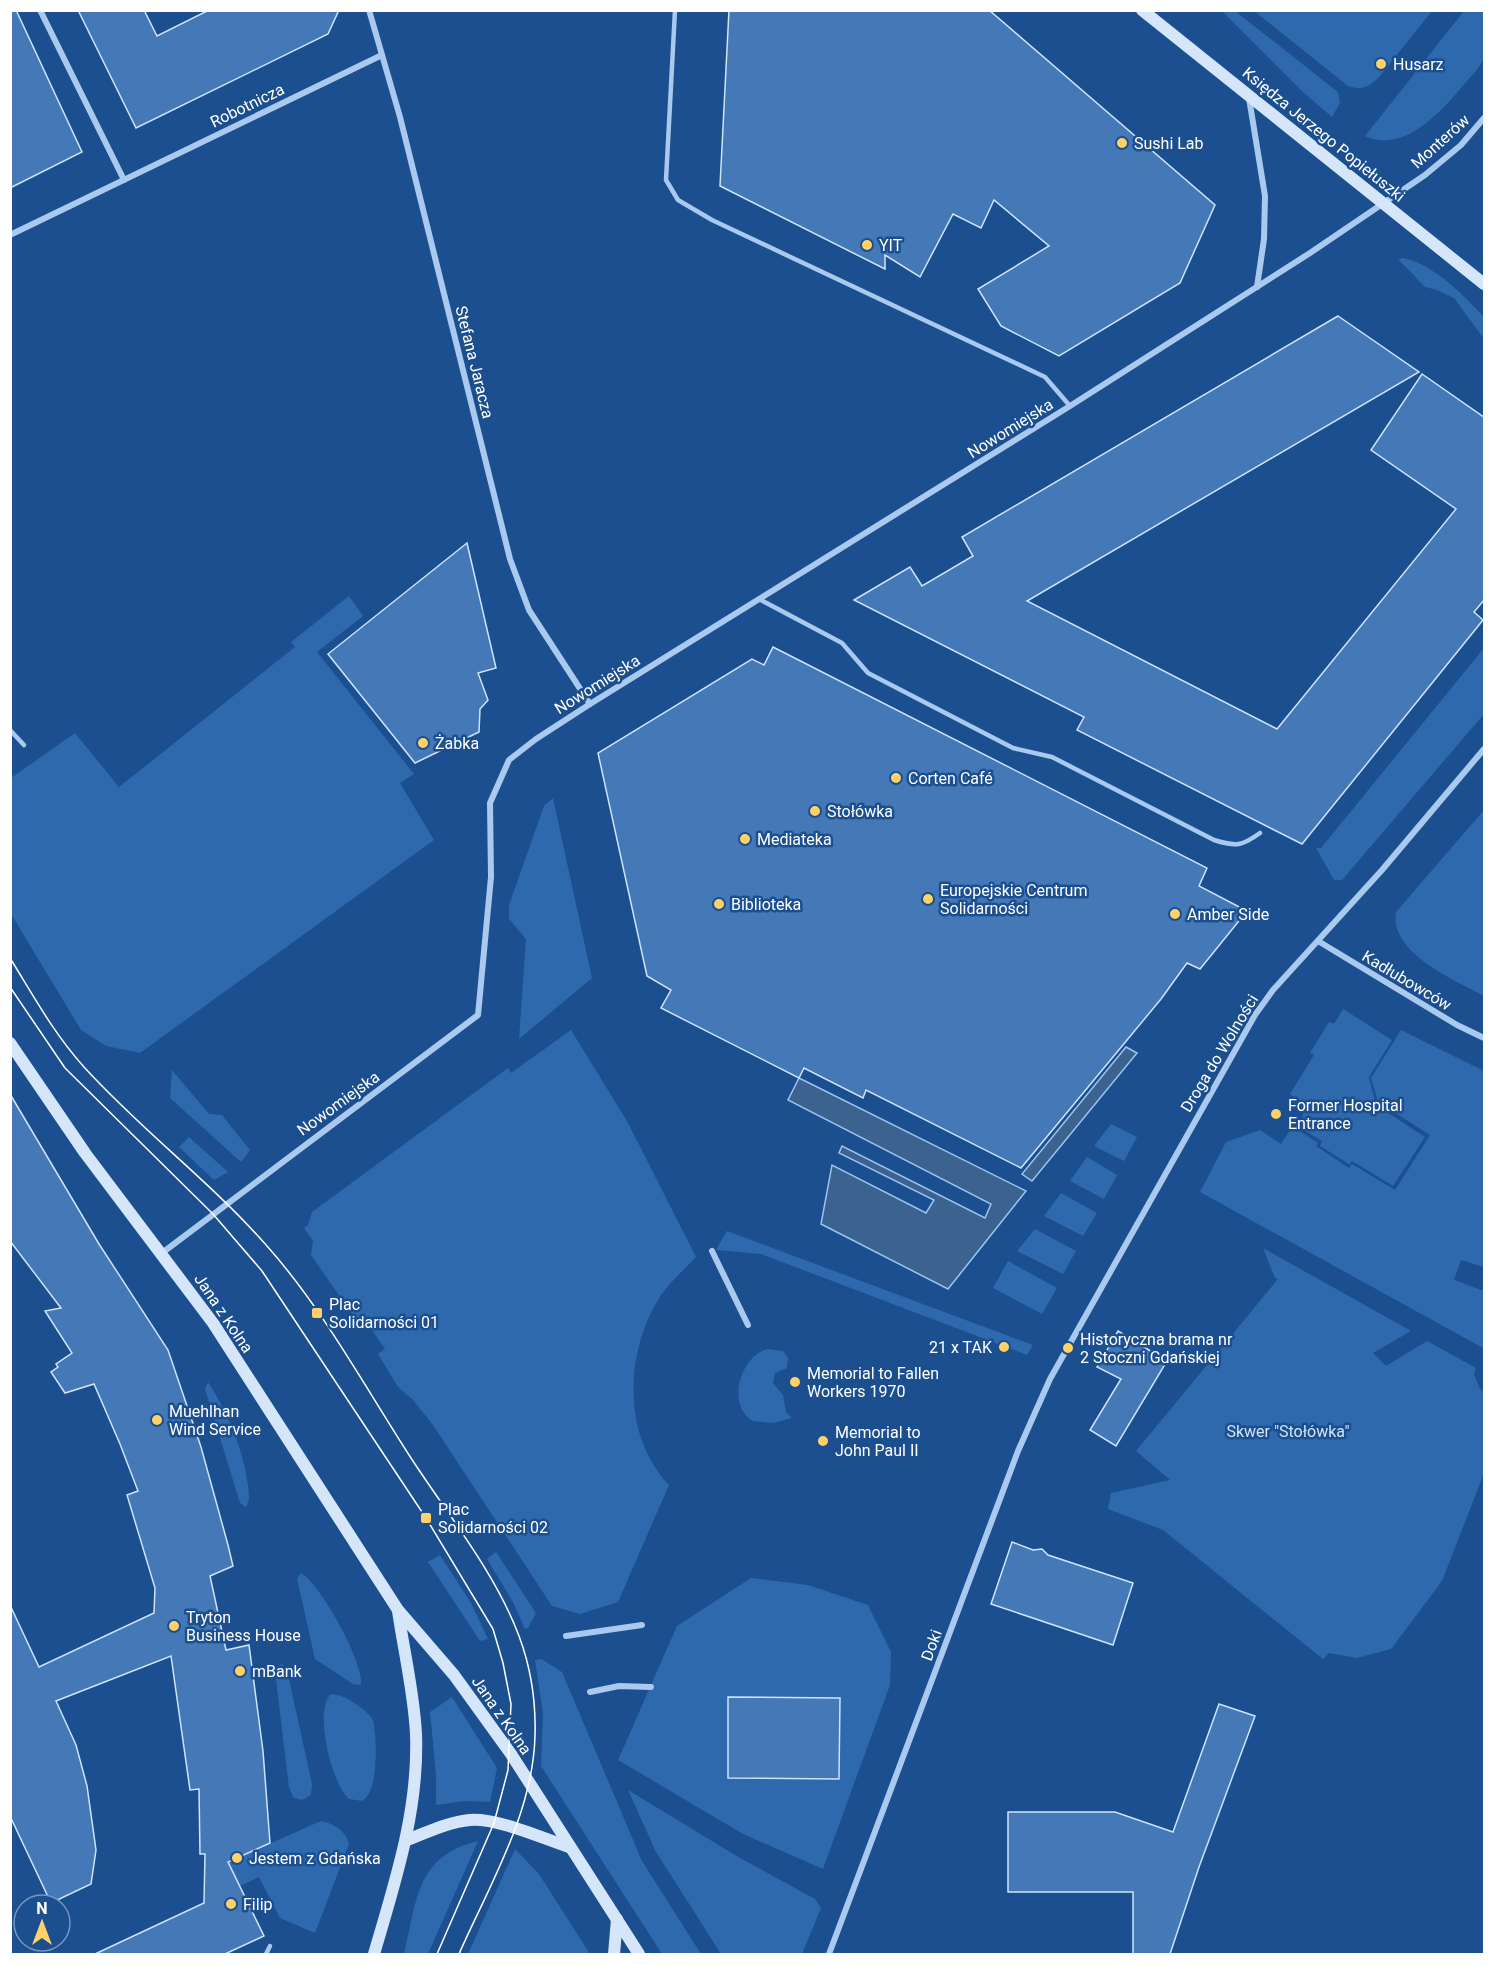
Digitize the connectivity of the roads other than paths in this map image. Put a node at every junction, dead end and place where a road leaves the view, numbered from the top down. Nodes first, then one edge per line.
1 (40, 10) edge
2 (369, 10) edge
3 (675, 10) edge
4 (1142, 10) edge
5 (382, 55) junction
6 (1248, 94) junction
7 (1485, 118) edge
8 (124, 180) junction
9 (1384, 203) junction
10 (10, 234) edge
11 (1485, 284) edge
12 (1257, 287) junction
13 (1070, 406) junction
14 (759, 599) junction
15 (590, 705) junction
16 (10, 730) edge
17 (24, 745) dead end
18 (1485, 749) edge
19 (1260, 833) dead end
20 (1318, 941) junction
21 (1485, 1038) edge
22 (11, 1046) edge
23 (712, 1251) dead end
24 (162, 1253) junction
25 (748, 1325) dead end
26 (1068, 1348) joint
27 (398, 1610) junction
28 (642, 1625) dead end
29 (566, 1636) dead end
30 (651, 1687) dead end
31 (590, 1692) dead end
32 (407, 1840) junction
33 (569, 1847) junction
34 (617, 1918) junction
35 (270, 1946) dead end
36 (266, 1954) edge
37 (374, 1954) edge
38 (614, 1954) edge
39 (639, 1954) edge
40 (829, 1954) edge

1 - 8 street
2 - 5 street, Stefana Jaracza
3 - 13 lane
4 - 6 main road, Księdza Jerzego Popiełuszki
5 - 8 street, Robotnicza
5 - 15 street, Stefana Jaracza
6 - 9 main road, Księdza Jerzego Popiełuszki
6 - 12 street
7 - 9 street, Monterów
8 - 10 street, Robotnicza
9 - 11 main road, Księdza Jerzego Popiełuszki
9 - 12 street, Nowomiejska
12 - 13 street, Nowomiejska
13 - 14 street, Nowomiejska
14 - 15 street, Nowomiejska
14 - 19 lane
15 - 24 street, Nowomiejska
16 - 17 lane
18 - 20 street, Droga do Wolności
20 - 21 street, Kadłubowców
20 - 26 street, Droga do Wolności
22 - 24 main road, Jana z Kolna
23 - 25 street
24 - 27 main road, Jana z Kolna
26 - 40 street, Doki
27 - 32 main road, Jana z Kolna
27 - 33 main road, Jana z Kolna
28 - 29 street
30 - 31 street
32 - 33 main road
32 - 37 main road, Jana z Kolna
33 - 34 main road, Jana z Kolna
34 - 38 main road
34 - 39 main road, Jana z Kolna
35 - 36 lane

